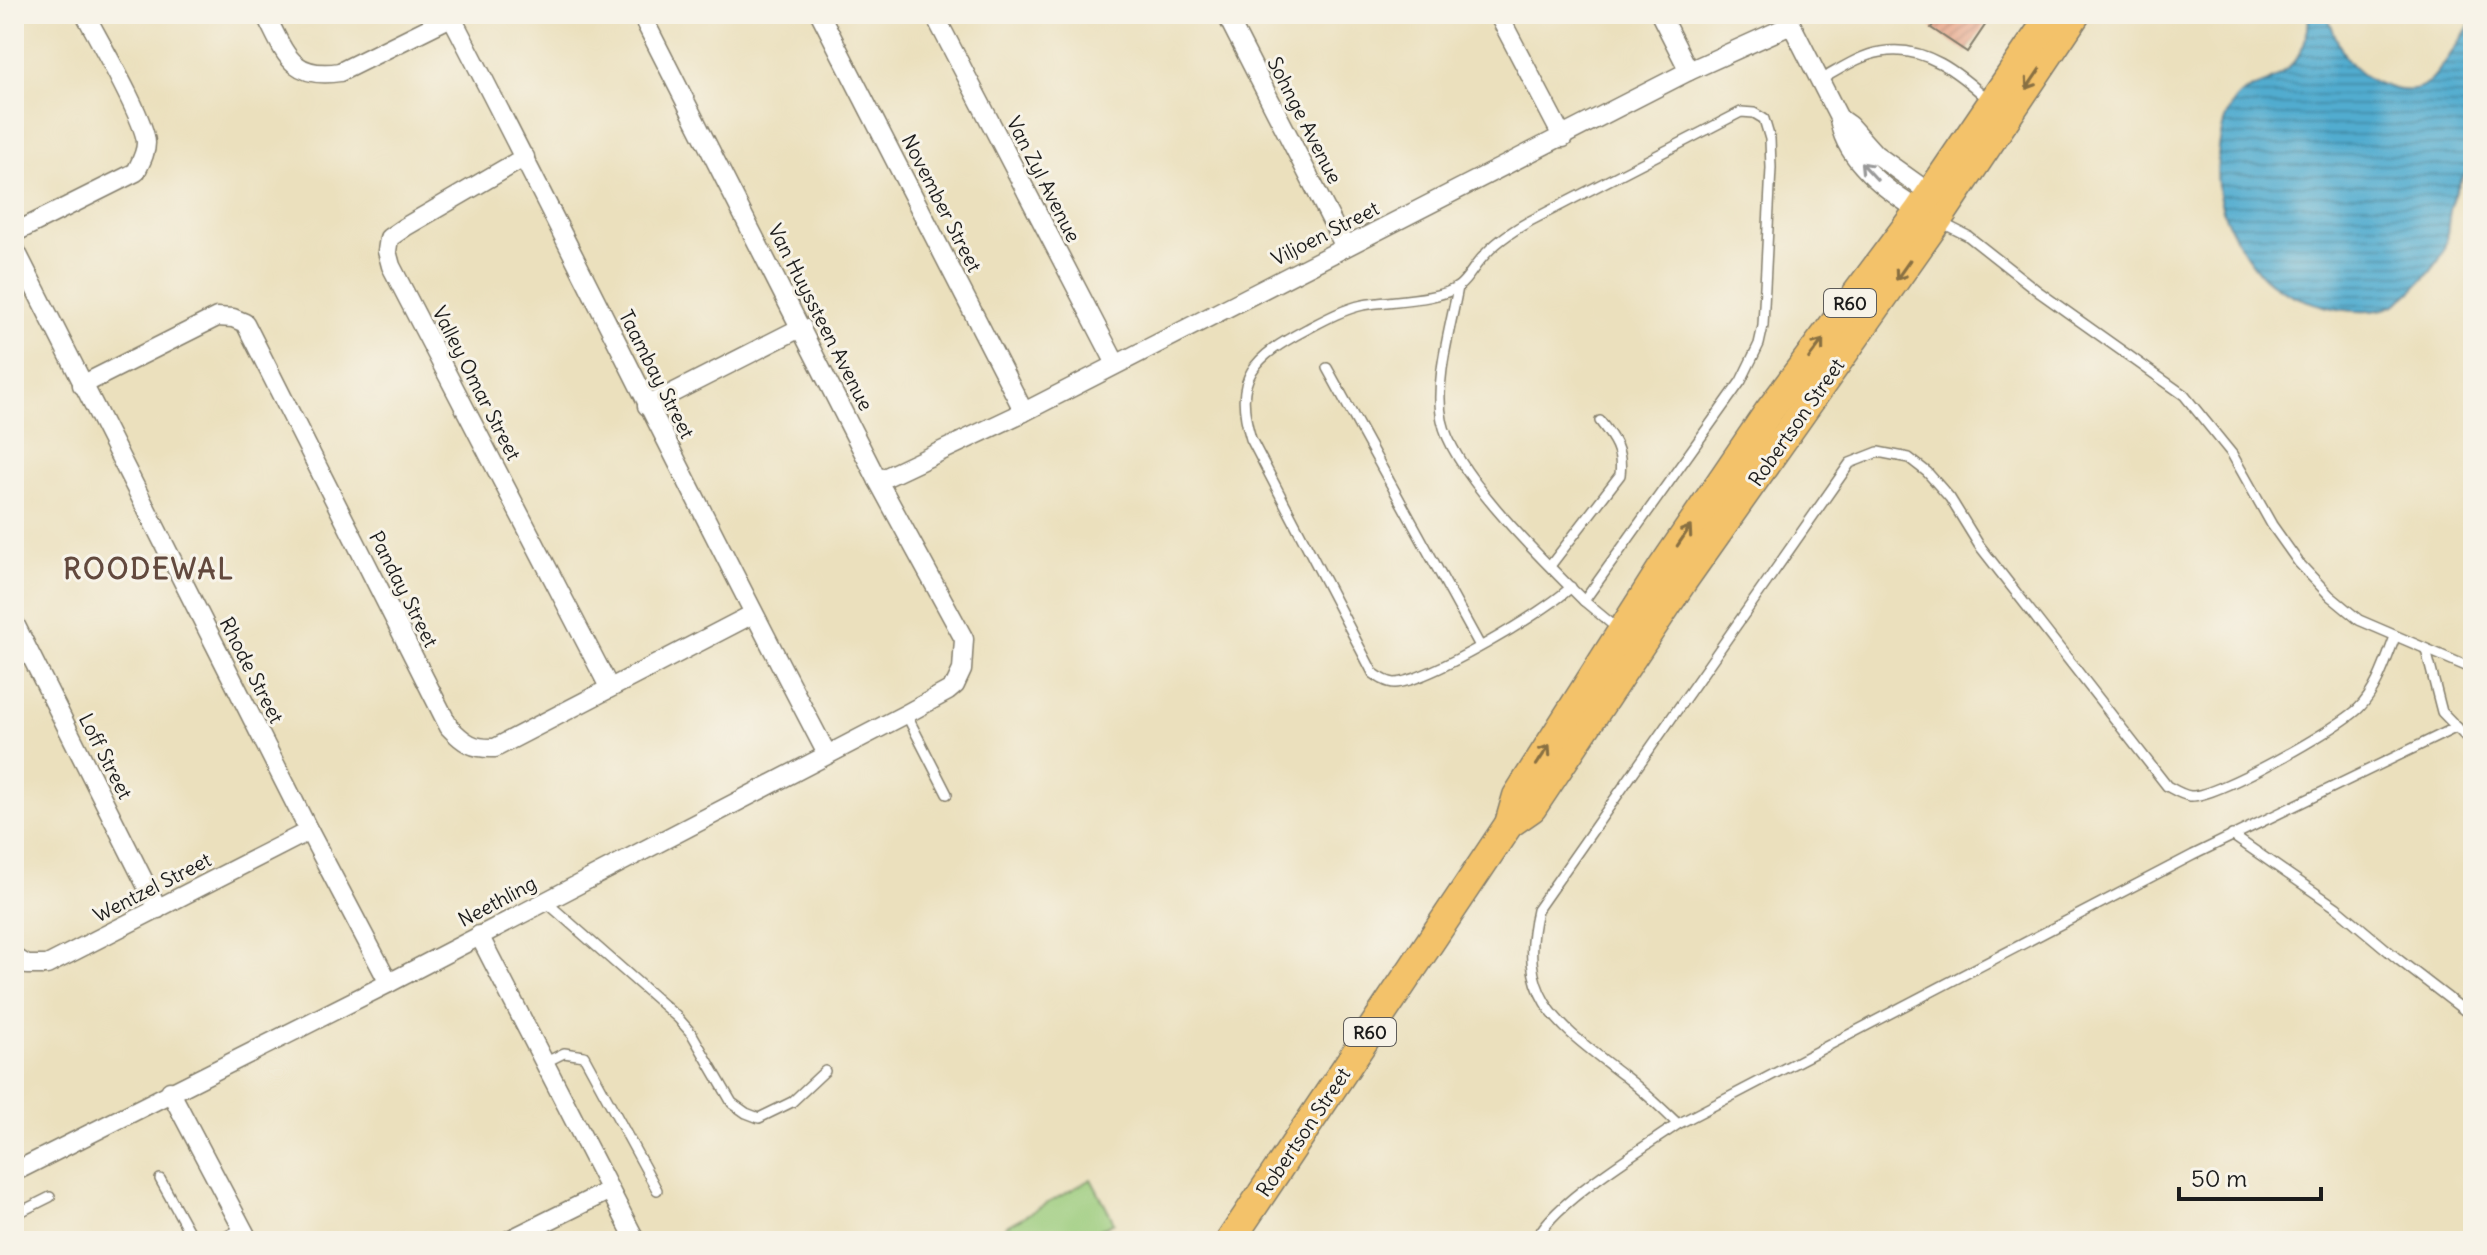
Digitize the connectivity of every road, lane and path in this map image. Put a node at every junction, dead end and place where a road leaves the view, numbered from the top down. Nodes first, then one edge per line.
1 (85, 14) edge
2 (265, 14) edge
3 (641, 14) edge
4 (820, 14) edge
5 (934, 14) edge
6 (1226, 14) edge
7 (1498, 14) edge
8 (1660, 14) edge
9 (2052, 14) edge
10 (2076, 14) edge
11 (451, 16) edge
12 (1788, 19) edge
13 (1689, 71) junction
14 (1820, 80) junction
15 (1991, 103) junction
16 (1563, 138) junction
17 (525, 157) junction
18 (1933, 208) junction
19 (14, 233) edge
20 (1968, 236) junction
21 (14, 247) edge
22 (1345, 247) junction
23 (1458, 287) junction
24 (802, 327) junction
25 (1116, 364) junction
26 (1327, 368) dead end
27 (82, 385) junction
28 (647, 406) junction
29 (1024, 412) junction
30 (1600, 421) dead end
31 (878, 481) junction
32 (1550, 566) junction
33 (1571, 587) junction
34 (1584, 601) junction
35 (753, 614) junction
36 (14, 622) edge
37 (2395, 637) junction
38 (964, 639) joint
39 (1632, 639) junction
40 (1480, 646) junction
41 (2426, 650) junction
42 (2473, 669) edge
43 (609, 687) junction
44 (906, 714) junction
45 (2457, 727) junction
46 (2473, 744) edge
47 (827, 754) junction
48 (947, 794) dead end
49 (309, 831) junction
50 (2232, 835) junction
51 (544, 900) junction
52 (158, 909) junction
53 (479, 935) junction
54 (14, 957) edge
55 (389, 983) junction
56 (2473, 1017) edge
57 (544, 1063) junction
58 (825, 1071) dead end
59 (170, 1091) junction
60 (1678, 1124) junction
61 (14, 1172) edge
62 (160, 1179) dead end
63 (657, 1190) dead end
64 (608, 1191) junction
65 (50, 1197) dead end
66 (14, 1215) edge
67 (245, 1234) edge
68 (194, 1241) edge
69 (218, 1241) edge
70 (507, 1241) edge
71 (636, 1241) edge
72 (1230, 1241) edge
73 (1536, 1241) edge

1 - 19 street
2 - 11 street
3 - 24 street, Van Huyssteen Avenue
4 - 29 street, November Street
5 - 25 street, Van Zyl Avenue
6 - 22 street, Sohnge Avenue
7 - 16 street
8 - 13 street
9 - 15 main road, Robertson Street / R60
10 -> 18 main road, Robertson Street / R60
11 - 17 street, Taambay Street
12 - 13 street, Viljoen Street
12 - 14 street
13 - 16 street, Viljoen Street
14 - 15 lane
14 - 18 street
15 - 18 main road, Robertson Street / R60
16 - 22 street, Viljoen Street
17 - 28 street, Taambay Street
17 - 43 street, Valley Omar Street
18 - 20 lane
18 - 20 lane
18 - 39 main road, Robertson Street / R60
20 - 37 lane
21 - 27 street, Rhode Street
22 - 25 street, Viljoen Street
23 - 32 lane
23 - 34 lane
23 - 40 lane
24 - 28 street
24 - 31 street, Van Huyssteen Avenue
25 - 29 street, Viljoen Street
26 - 40 lane
27 - 43 street, Panday Street
27 - 49 street, Rhode Street
28 - 35 street, Taambay Street
29 - 31 street, Viljoen Street
30 - 32 lane
31 - 38 street, Van Huyssteen Avenue
32 - 33 lane
33 - 34 lane
33 - 40 lane
34 - 39 lane
35 - 43 street, Panday Street
35 - 47 street, Taambay Street
36 - 52 street, Loff Street
37 - 41 lane
37 - 60 lane
38 - 44 street, Neethling
39 - 72 main road, Robertson Street / R60
41 - 42 lane
41 - 45 lane
44 - 47 street, Neethling
44 - 48 lane
45 - 46 lane
45 - 50 lane
47 - 51 street, Neethling
49 - 52 street, Wentzel Street
49 - 55 street, Rhode Street
50 - 56 lane
50 - 60 lane
51 - 53 street, Neethling
51 - 58 lane
52 - 54 street, Wentzel Street
53 - 55 street, Neethling
53 - 57 street
55 - 59 street, Neethling
57 - 63 lane
57 - 64 street
59 - 61 street, Neethling
59 - 67 street
60 - 73 lane
62 - 68 lane
64 - 70 street
64 - 71 street
65 - 66 lane
67 - 69 lane

